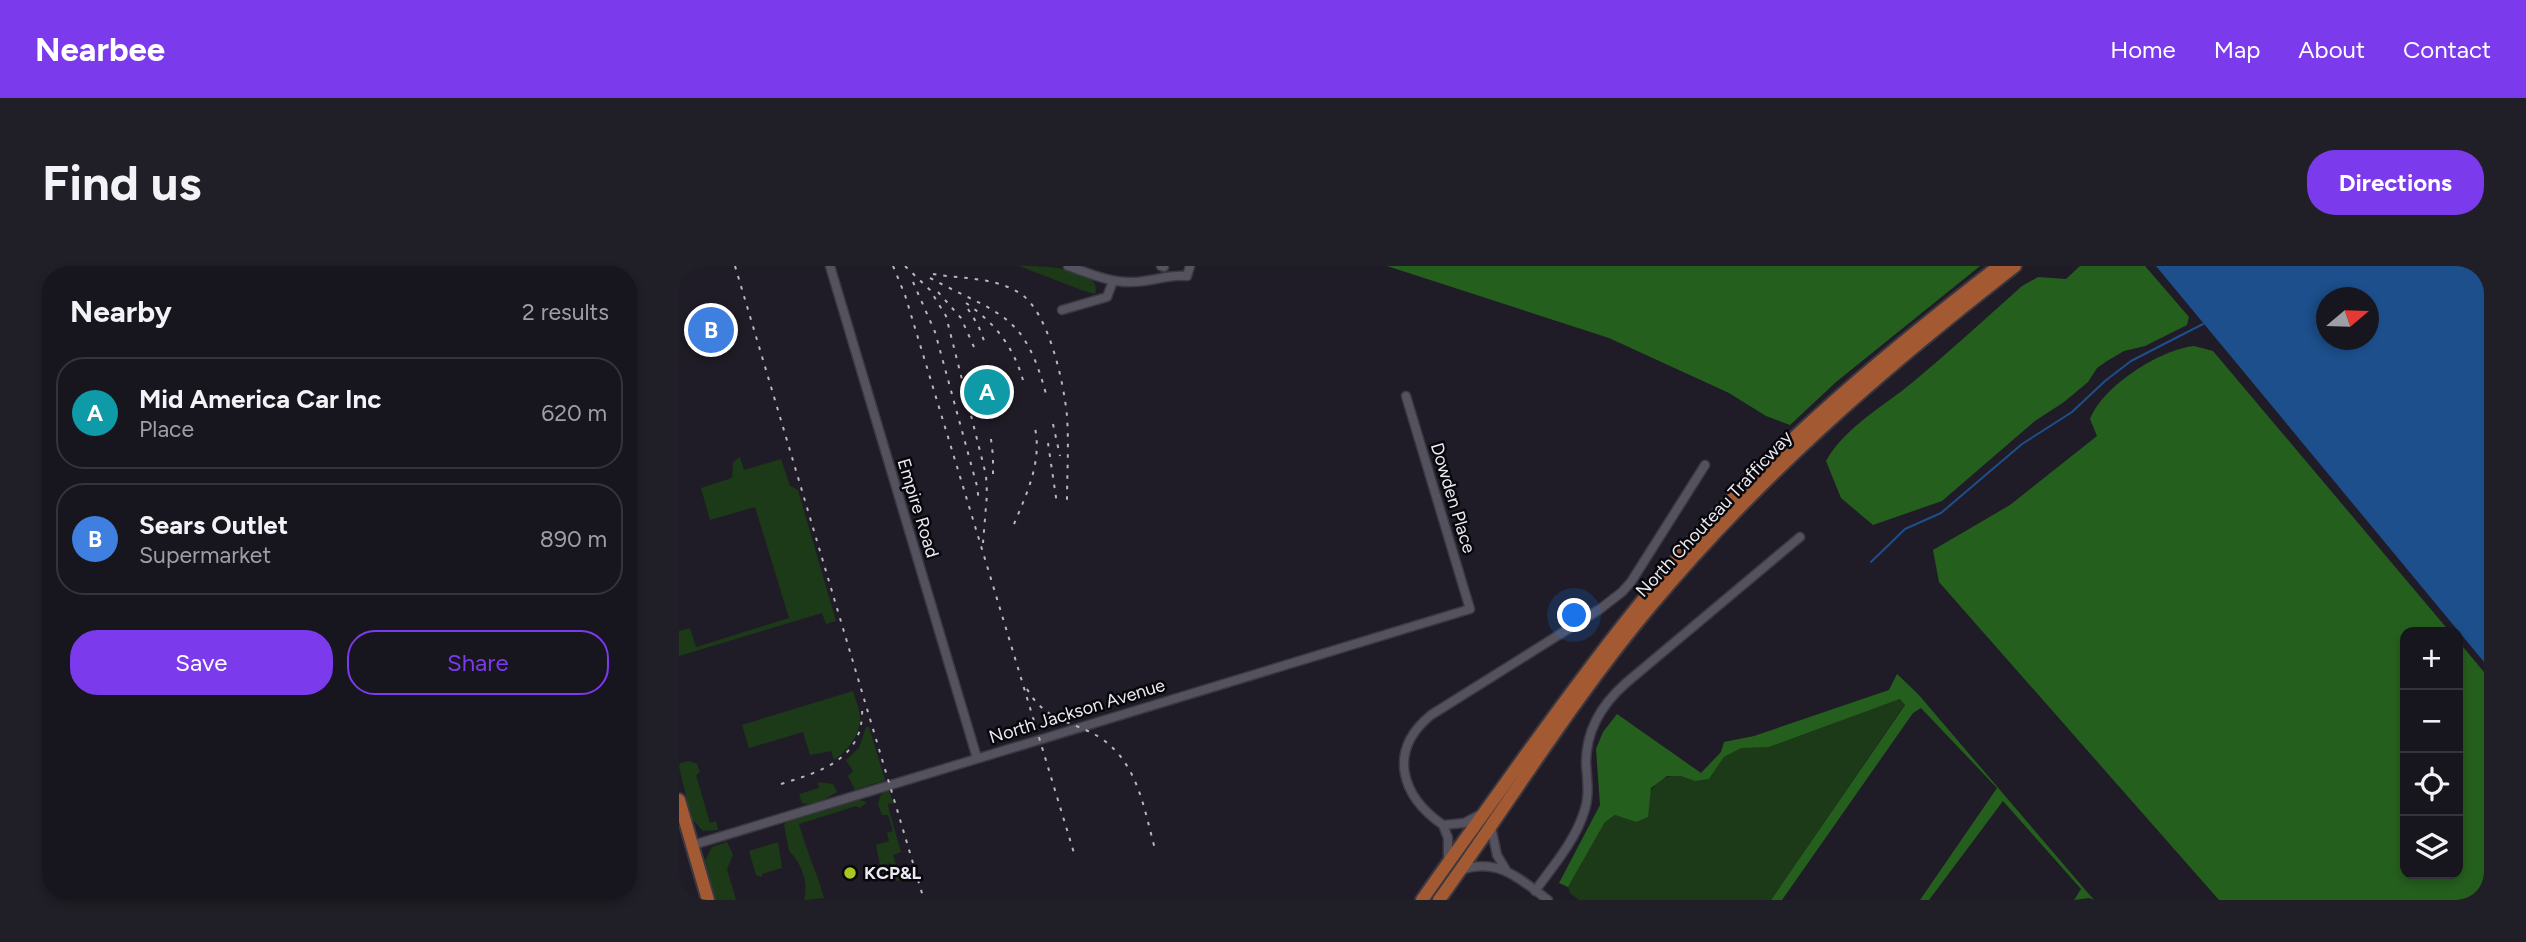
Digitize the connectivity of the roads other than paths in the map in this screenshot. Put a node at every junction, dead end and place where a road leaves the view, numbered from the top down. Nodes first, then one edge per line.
1 (830, 266) edge
2 (1068, 266) edge
3 (1190, 266) edge
4 (1999, 266) edge
5 (2015, 266) edge
6 (1113, 281) junction
7 (1062, 310) dead end
8 (1406, 396) dead end
9 (1705, 465) dead end
10 (1727, 512) junction
11 (1800, 537) dead end
12 (1470, 609) joint
13 (977, 758) junction
14 (679, 800) edge
15 (1485, 812) junction
16 (1443, 825) junction
17 (1491, 826) junction
18 (692, 845) junction
19 (1448, 861) junction
20 (1460, 870) junction
21 (1506, 870) junction
22 (1535, 891) junction
23 (708, 900) edge
24 (1422, 900) edge
25 (1439, 900) edge
26 (1548, 900) edge

1 - 13 street, Empire Road
2 - 6 street
3 - 6 street
4 - 10 main road, North Chouteau Trafficway
5 - 10 main road, North Chouteau Trafficway
6 - 7 street
8 - 12 street, Dowden Place
9 - 16 street, North Chouteau Trafficway
10 - 15 main road, North Chouteau Trafficway
10 - 17 main road, North Chouteau Trafficway
11 - 22 street
12 - 13 street, North Jackson Avenue
13 - 18 street, North Jackson Avenue
14 - 18 main road
15 - 16 street
15 - 19 main road, North Chouteau Trafficway
16 - 19 street
17 - 20 main road, North Chouteau Trafficway
17 - 21 street
18 - 23 main road
19 - 24 main road, North Chouteau Trafficway
20 - 21 street
20 - 25 main road, North Chouteau Trafficway
21 - 22 street
22 - 26 street

